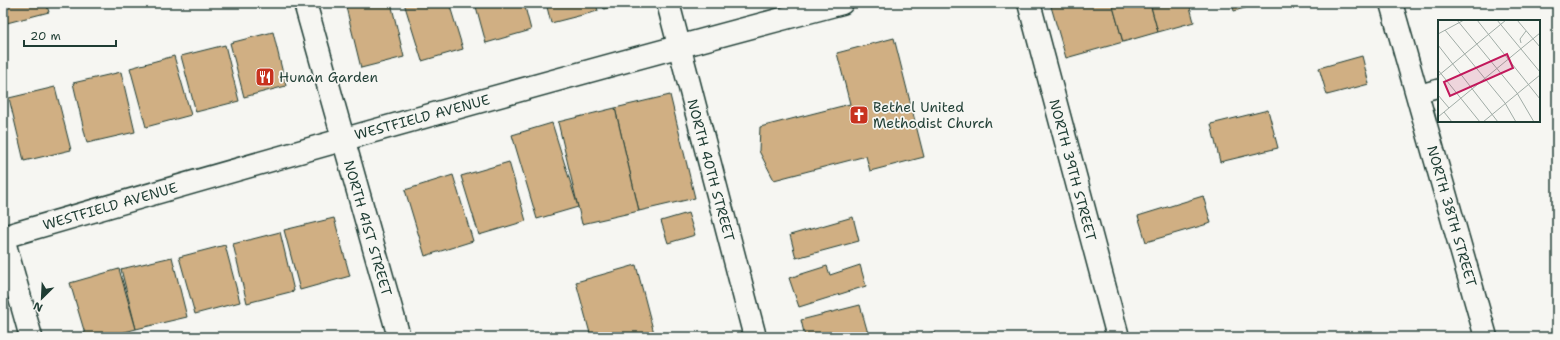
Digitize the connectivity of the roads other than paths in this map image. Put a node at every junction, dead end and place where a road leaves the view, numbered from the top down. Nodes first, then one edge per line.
1 (305, 3) edge
2 (668, 3) edge
3 (842, 3) edge
4 (1029, 3) edge
5 (1391, 3) edge
6 (679, 46) junction
7 (1438, 88) edge
8 (1417, 94) junction
9 (343, 138) junction
10 (3, 237) edge
11 (31, 337) edge
12 (399, 337) edge
13 (755, 337) edge
14 (1118, 337) edge
15 (1486, 337) edge

1 - 9 street, NORTH 41ST STREET
2 - 6 street, NORTH 40TH STREET
3 - 6 street, WESTFIELD AVENUE
4 - 14 street, NORTH 39TH STREET
5 - 8 street, NORTH 38TH STREET
6 - 9 street, WESTFIELD AVENUE
6 - 13 street, NORTH 40TH STREET
7 - 8 lane
8 - 15 street, NORTH 38TH STREET
9 - 10 street, WESTFIELD AVENUE
9 - 12 street, NORTH 41ST STREET
10 - 11 street

